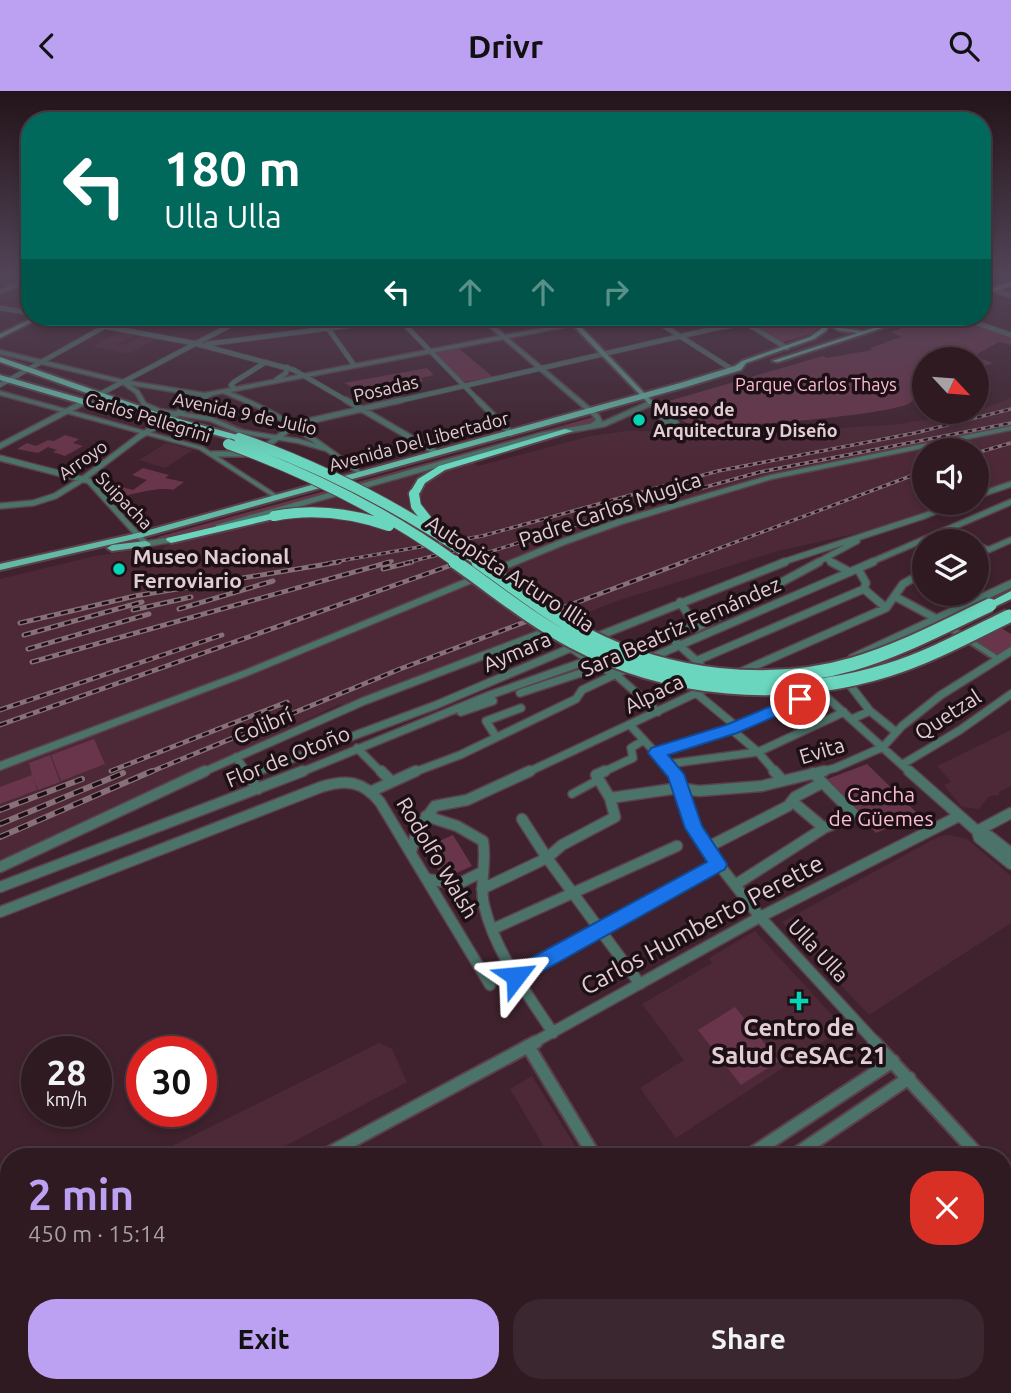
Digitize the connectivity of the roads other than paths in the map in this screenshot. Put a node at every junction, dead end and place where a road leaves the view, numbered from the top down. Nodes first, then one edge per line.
1 (85, 337) edge
2 (162, 337) edge
3 (209, 337) edge
4 (259, 337) edge
5 (333, 337) edge
6 (414, 337) edge
7 (502, 337) joint
8 (588, 337) edge
9 (679, 337) joint
10 (768, 337) edge
11 (811, 337) edge
12 (850, 337) edge
13 (196, 344) junction
14 (787, 348) junction
15 (427, 351) junction
16 (0, 352) edge
17 (604, 354) junction
18 (0, 359) edge
19 (266, 362) junction
20 (34, 364) junction
21 (354, 365) junction
22 (287, 367) junction
23 (541, 368) junction
24 (735, 369) junction
25 (303, 374) junction
26 (5, 378) edge
27 (277, 379) junction
28 (237, 380) junction
29 (123, 382) junction
30 (0, 384) edge
31 (69, 384) junction
32 (249, 385) junction
33 (683, 385) junction
34 (464, 386) junction
35 (234, 388) junction
36 (222, 391) junction
37 (0, 393) edge
38 (99, 394) junction
39 (210, 394) junction
40 (645, 396) junction
41 (87, 401) junction
42 (651, 404) junction
43 (146, 408) junction
44 (361, 409) junction
45 (69, 410) junction
46 (592, 411) junction
47 (172, 417) junction
48 (159, 424) junction
49 (296, 424) junction
50 (591, 426) junction
51 (1011, 428) edge
52 (568, 431) junction
53 (145, 433) junction
54 (511, 433) junction
55 (276, 438) junction
56 (233, 441) junction
57 (0, 446) edge
58 (330, 450) junction
59 (437, 453) junction
60 (212, 454) junction
61 (0, 458) edge
62 (361, 474) junction
63 (83, 479) junction
64 (1011, 484) edge
65 (989, 492) edge
66 (277, 497) junction
67 (1011, 502) edge
68 (0, 506) edge
69 (922, 515) edge
70 (878, 531) junction
71 (143, 540) junction
72 (171, 540) junction
73 (1011, 540) edge
74 (453, 545) junction
75 (989, 550) edge
76 (440, 551) junction
77 (825, 558) junction
78 (0, 567) edge
79 (854, 570) junction
80 (912, 579) edge
81 (1011, 584) edge
82 (864, 589) junction
83 (1011, 595) edge
84 (896, 597) junction
85 (680, 602) junction
86 (886, 608) junction
87 (1011, 615) edge
88 (937, 619) junction
89 (697, 627) junction
90 (678, 645) junction
91 (571, 648) junction
92 (1011, 651) edge
93 (998, 659) junction
94 (589, 660) junction
95 (696, 661) junction
96 (599, 667) junction
97 (798, 670) dead end
98 (615, 674) junction
99 (719, 682) junction
100 (820, 691) junction
101 (520, 693) dead end
102 (696, 693) junction
103 (1010, 696) edge
104 (521, 708) dead end
105 (870, 711) junction
106 (658, 712) junction
107 (844, 712) junction
108 (852, 719) junction
109 (630, 725) junction
110 (734, 728) junction
111 (896, 732) junction
112 (495, 736) junction
113 (644, 740) junction
114 (883, 747) junction
115 (357, 748) junction
116 (758, 752) junction
117 (656, 753) junction
118 (236, 757) junction
119 (668, 764) junction
120 (903, 764) junction
121 (0, 766) edge
122 (813, 773) junction
123 (247, 775) junction
124 (596, 775) junction
125 (390, 780) junction
126 (783, 781) junction
127 (822, 783) junction
128 (679, 788) junction
129 (258, 789) junction
130 (371, 790) junction
131 (572, 795) dead end
132 (610, 798) junction
133 (792, 801) junction
134 (1011, 813) edge
135 (426, 816) junction
136 (959, 817) junction
137 (522, 819) dead end
138 (824, 828) junction
139 (977, 831) junction
140 (677, 846) dead end
141 (706, 848) junction
142 (411, 852) junction
143 (1011, 853) edge
144 (547, 858) junction
145 (718, 864) junction
146 (1011, 865) edge
147 (0, 867) edge
148 (482, 872) junction
149 (427, 879) junction
150 (736, 885) junction
151 (0, 887) edge
152 (482, 889) junction
153 (573, 893) junction
154 (0, 912) edge
155 (760, 917) junction
156 (493, 929) junction
157 (599, 929) junction
158 (516, 976) junction
159 (640, 984) junction
160 (491, 985) dead end
161 (553, 1033) junction
162 (528, 1046) junction
163 (893, 1061) junction
164 (909, 1078) junction
165 (338, 1148) edge
166 (590, 1148) edge
167 (761, 1148) edge
168 (805, 1148) edge
169 (972, 1148) edge

1 - 20 street
2 - 13 street
3 - 13 street
4 - 13 street
5 - 21 street
6 - 15 street
7 - 15 street
7 - 23 street
8 - 17 main road
9 - 17 street, Posadas
9 - 24 street
10 - 14 street
11 - 14 main road, Avenida Del Libertador
12 - 24 main road
13 - 19 street
13 - 29 street
14 - 24 main road, Avenida Del Libertador
15 - 21 street
15 - 34 street
16 - 20 street
17 - 23 street, Posadas
17 - 40 main road
18 - 20 highway, Avenida 9 de Julio
19 - 22 street
19 - 28 street
20 - 26 street
20 - 29 street
20 - 31 highway, Avenida 9 de Julio
21 - 25 street
22 - 25 street
22 - 27 street
23 - 34 street, Posadas
23 - 46 street
24 - 33 main road, Avenida Del Libertador
25 - 27 street
25 - 44 street
26 - 30 street
26 - 31 highway
26 - 41 highway, Avenida 9 de Julio
27 - 32 street
28 - 32 street
28 - 35 street
29 - 38 street
29 - 39 street
29 - 43 street, Avenida 9 de Julio
31 - 38 highway, Avenida 9 de Julio
32 - 35 street
33 - 40 main road, Avenida Del Libertador
33 - 42 main road
34 - 44 street, Posadas
34 - 54 street
35 - 36 street
36 - 39 street
36 - 49 street
37 - 45 street, Carlos Pellegrini
38 - 41 street
38 - 43 highway, Avenida 9 de Julio
39 - 47 street, Arroyo
40 - 42 main road
40 - 46 main road, Avenida Del Libertador
41 - 45 street
41 - 48 highway, Avenida 9 de Julio
42 - 42 street
42 - 50 street, Avenida Del Libertador
43 - 47 highway, Avenida 9 de Julio
44 - 49 street, Posadas
44 - 59 street
45 - 53 street, Carlos Pellegrini
45 - 57 street
46 - 50 street
46 - 54 main road, Avenida Del Libertador
47 - 48 street, Arroyo
47 - 55 street, Avenida 9 de Julio
47 - 56 highway, Autopista Arturo Illia
48 - 53 street, Arroyo
48 - 56 highway, Autopista Arturo Illia
49 - 55 street, Posadas
49 - 58 street
50 - 52 street, Avenida Del Libertador
51 - 121 street, Padre Carlos Mugica
52 - 72 street, Avenida Del Libertador
52 - 74 highway, bridge
53 - 60 street, Carlos Pellegrini
53 - 63 street, Arroyo
54 - 59 main road, Avenida Del Libertador
55 - 58 street, Avenida 9 de Julio
55 - 60 street, Posadas
56 - 74 highway, Autopista Arturo Illia, bridge
56 - 76 highway, Autopista Arturo Illia, bridge
58 - 62 street
59 - 62 main road, Avenida Del Libertador
60 - 66 street, Carlos Pellegrini
61 - 63 street, Suipacha
62 - 66 main road, Avenida Del Libertador
63 - 68 street, Arroyo
63 - 71 street, Suipacha
64 - 65 street
66 - 71 main road, Avenida Del Libertador
67 - 79 street, Sara Beatriz Fernández
69 - 70 street
70 - 77 street
70 - 85 street, Aymara
71 - 72 street, Avenida Del Libertador
71 - 78 main road
72 - 76 highway, bridge
73 - 75 street
74 - 83 highway, Autopista Arturo Illia, bridge
76 - 87 highway, Autopista Arturo Illia, bridge
77 - 79 street
77 - 89 street
79 - 82 street
79 - 90 street, Sara Beatriz Fernández
80 - 84 street, Alpaca
81 - 88 street
82 - 86 street
82 - 95 street
84 - 86 street, Alpaca
84 - 88 street
85 - 89 street
85 - 91 street, Aymara
86 - 99 street, Alpaca
88 - 93 street
88 - 105 street
89 - 90 street
90 - 95 street
90 - 98 street, Sara Beatriz Fernández
91 - 94 street
91 - 118 street, Colibrí
91 - 123 street, Aymara
92 - 93 street, Evita
93 - 111 street, Evita
94 - 96 street
94 - 115 street, Flor de Otoño
95 - 99 street
96 - 98 street
96 - 101 street
97 - 100 street
98 - 106 street
98 - 112 street, Sara Beatriz Fernández
99 - 102 street, Alpaca
100 - 107 street
100 - 110 street
102 - 106 street, Alpaca
102 - 110 street
103 - 120 street, Quetzal
104 - 112 street
105 - 108 street
105 - 111 street
106 - 109 street, Alpaca
107 - 108 street
107 - 116 street
108 - 114 street
109 - 113 street, Ulla Ulla
109 - 135 street, Alpaca
110 - 116 street
110 - 117 street
111 - 114 street, Evita
112 - 125 street, Sara Beatriz Fernández
113 - 117 street, Ulla Ulla
113 - 124 street
114 - 120 street
114 - 122 street, Evita
115 - 125 street
115 - 129 street, Flor de Otoño
116 - 119 street
116 - 126 street
117 - 119 street, Ulla Ulla
118 - 123 street
118 - 147 street, Colibrí
119 - 128 street, Ulla Ulla
120 - 136 street
122 - 126 street, Evita
122 - 127 street
123 - 129 street
124 - 131 street
124 - 132 street
125 - 130 street, Sara Beatriz Fernández
126 - 128 street, Evita
127 - 133 street
127 - 138 street
128 - 132 street, Evita
128 - 141 street, Ulla Ulla
129 - 151 street, Flor de Otoño
130 - 142 street, Rodolfo Walsh
130 - 154 street
132 - 144 street
133 - 138 street
133 - 141 street
134 - 139 street
135 - 142 street
135 - 148 street
136 - 139 street
136 - 155 street, Carlos Humberto Perette
137 - 144 street
138 - 150 street
139 - 143 street
139 - 146 street
140 - 153 street
141 - 145 street, Ulla Ulla
142 - 149 street, Rodolfo Walsh
144 - 152 street
144 - 153 street
145 - 150 street, Ulla Ulla
145 - 157 street
148 - 149 street
148 - 152 street
149 - 160 street, Rodolfo Walsh
150 - 155 street, Ulla Ulla
152 - 156 street
153 - 156 street
153 - 157 street
155 - 159 street, Carlos Humberto Perette
155 - 163 street, Ulla Ulla
156 - 158 street
157 - 158 street
157 - 159 street
158 - 161 street
159 - 161 street, Carlos Humberto Perette
161 - 162 street, Carlos Humberto Perette
162 - 165 street, Carlos Humberto Perette
162 - 166 street
163 - 164 street, Ulla Ulla
163 - 167 street
164 - 168 street
164 - 169 street, Ulla Ulla

